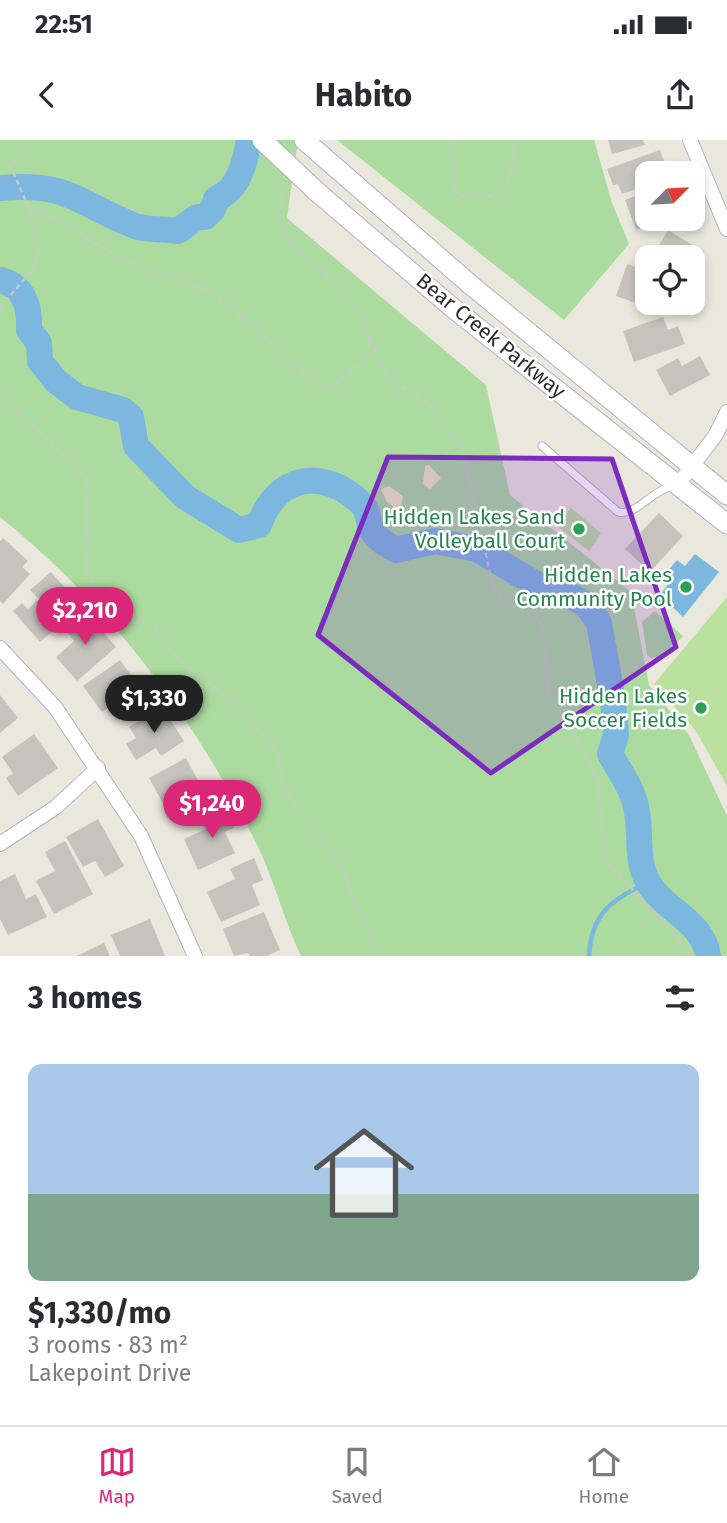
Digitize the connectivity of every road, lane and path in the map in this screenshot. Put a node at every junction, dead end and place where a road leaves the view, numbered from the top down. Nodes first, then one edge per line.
1 (262, 140) edge
2 (453, 140) edge
3 (514, 140) edge
4 (690, 140) edge
5 (310, 146) edge
6 (22, 152) dead end
7 (286, 175) dead end
8 (32, 215) junction
9 (727, 229) edge
10 (1, 307) edge
11 (369, 340) junction
12 (0, 396) edge
13 (727, 412) edge
14 (542, 446) dead end
15 (692, 467) junction
16 (679, 484) junction
17 (727, 495) edge
18 (727, 524) edge
19 (0, 648) edge
20 (98, 768) junction
21 (0, 844) edge
22 (695, 955) edge
23 (195, 956) edge
24 (381, 956) edge

1 - 16 main road, Bear Creek Parkway, bridge
2 - 3 path
4 - 9 street
5 - 15 main road, Bear Creek Parkway
6 - 8 path
7 - 11 path
8 - 10 path
8 - 11 path
11 - 22 path
12 - 24 path
13 - 15 street
14 - 16 lane
15 - 16 street
15 - 17 main road, Bear Creek Parkway
16 - 18 main road, Bear Creek Parkway
19 - 20 street
20 - 21 street
20 - 23 street

